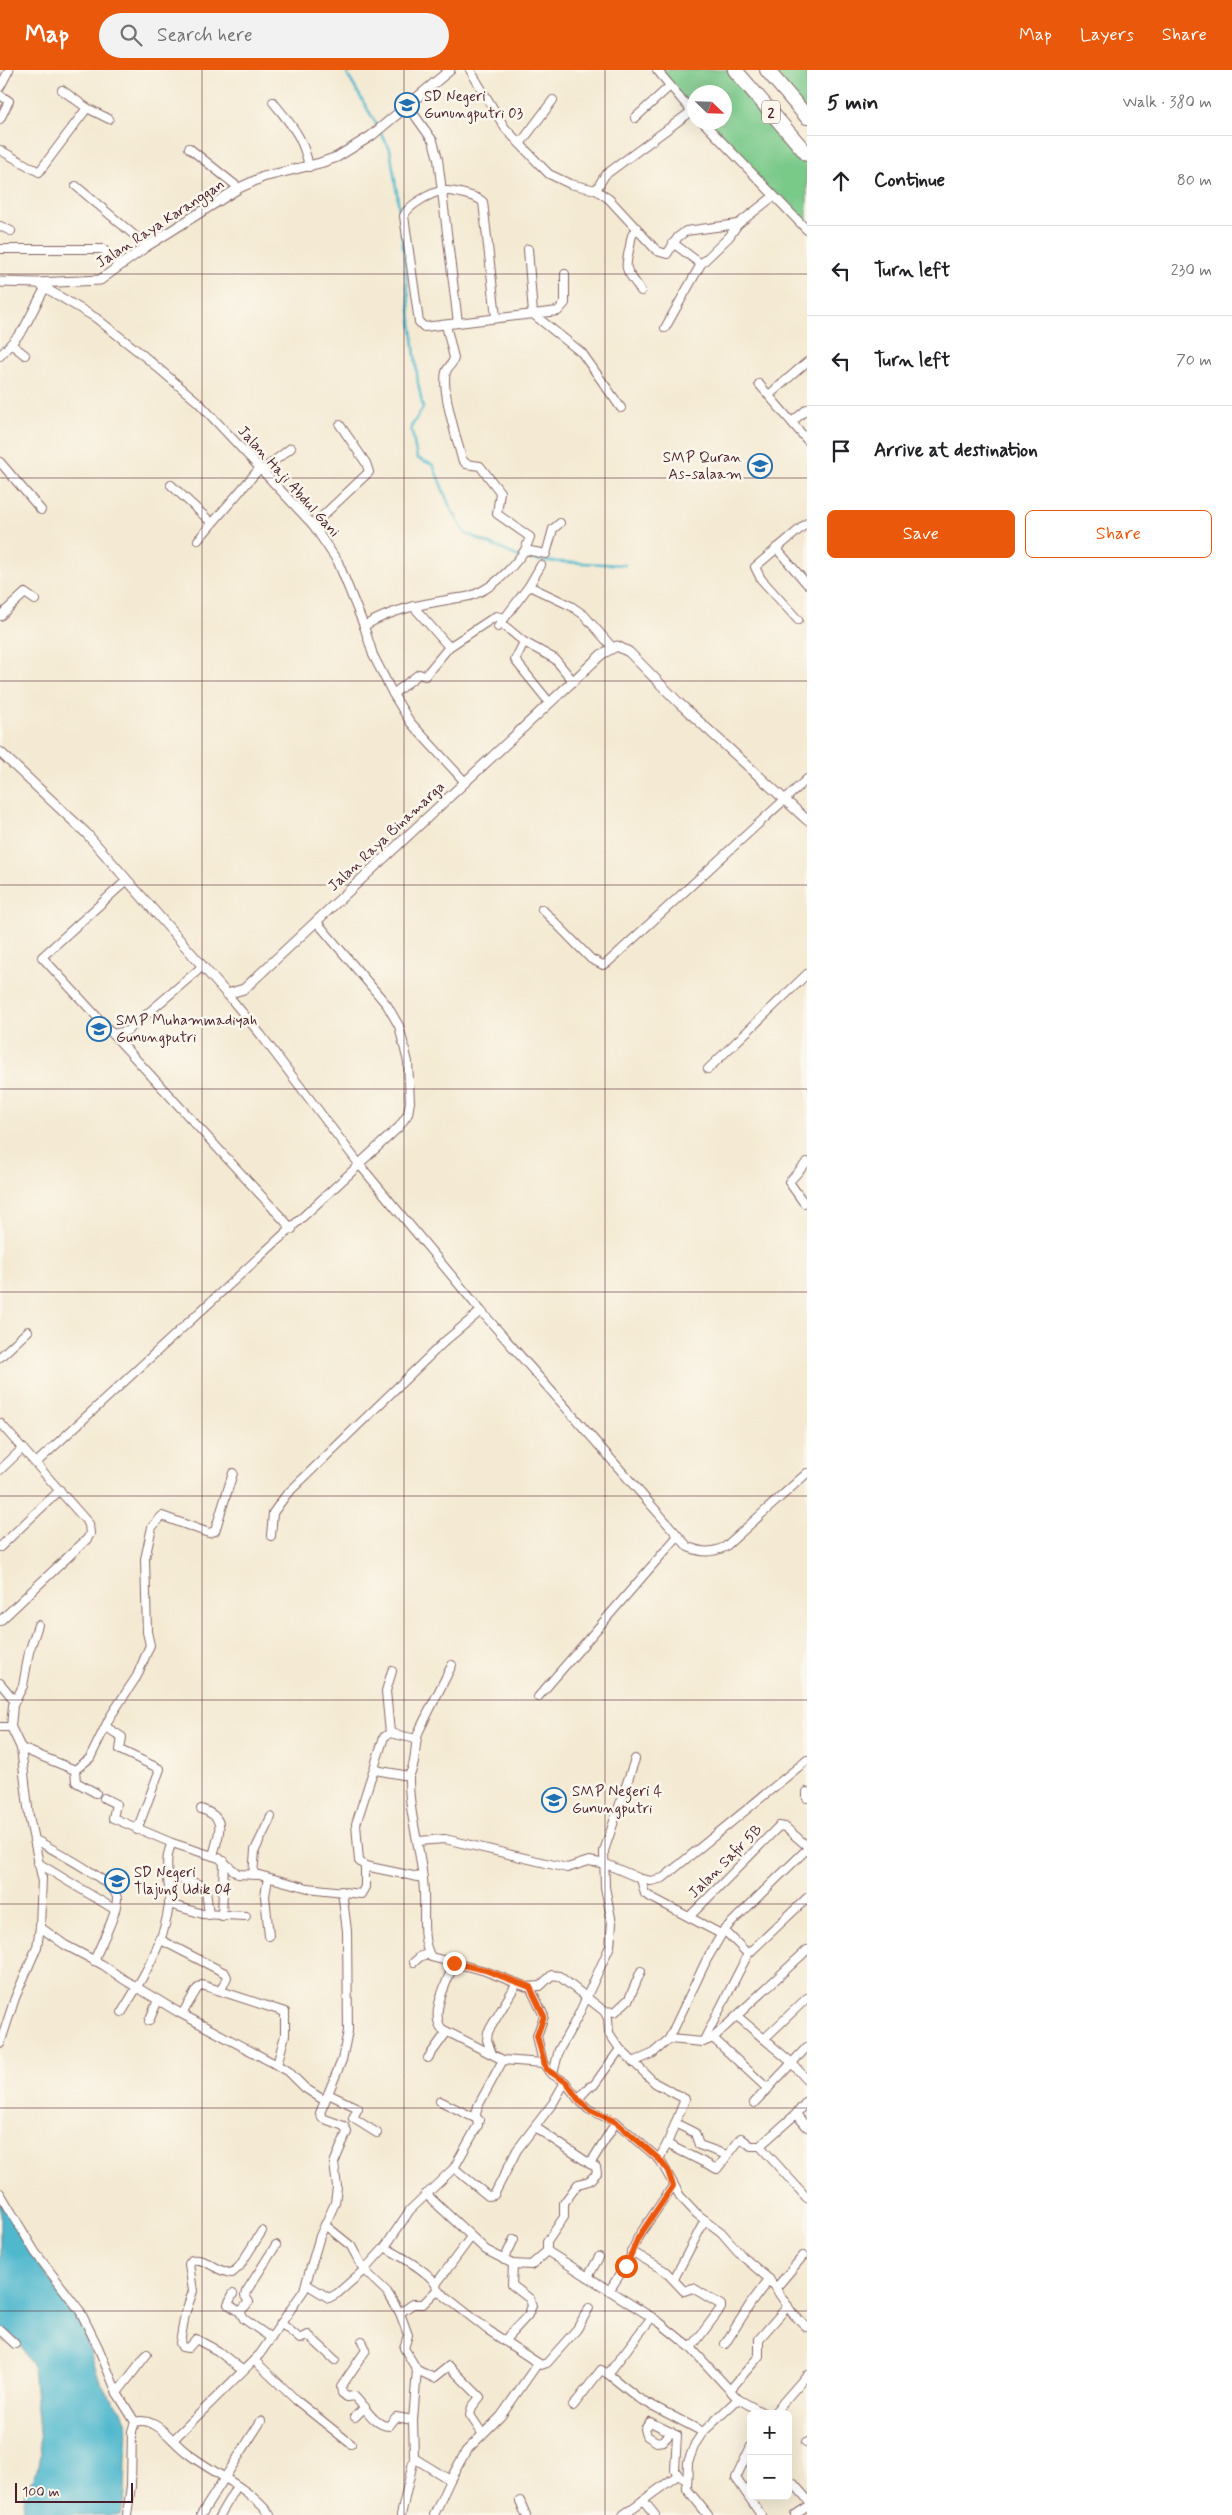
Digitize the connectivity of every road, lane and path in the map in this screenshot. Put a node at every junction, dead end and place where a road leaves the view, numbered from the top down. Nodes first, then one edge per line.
1 (9, 70) edge
2 (450, 70) edge
3 (470, 70) edge
4 (657, 70) edge
5 (735, 70) edge
6 (767, 70) edge
7 (670, 86) junction
8 (0, 87) edge
9 (62, 90) dead end
10 (0, 95) edge
11 (553, 100) dead end
12 (273, 102) dead end
13 (687, 105) edge
14 (408, 106) junction
15 (87, 108) junction
16 (687, 116) edge
17 (807, 117) edge
18 (635, 118) dead end
19 (0, 119) edge
20 (109, 119) dead end
21 (711, 130) edge
22 (520, 144) junction
23 (189, 148) dead end
24 (0, 150) edge
25 (807, 154) edge
26 (309, 167) junction
27 (76, 186) dead end
28 (239, 188) junction
29 (596, 190) junction
30 (442, 191) junction
31 (774, 196) junction
32 (738, 224) junction
33 (0, 226) edge
34 (637, 228) junction
35 (807, 230) edge
36 (11, 231) dead end
37 (673, 243) junction
38 (147, 246) junction
39 (0, 249) edge
40 (528, 249) dead end
41 (701, 264) junction
42 (120, 266) junction
43 (566, 274) dead end
44 (0, 282) edge
45 (41, 285) junction
46 (641, 291) dead end
47 (533, 314) junction
48 (496, 317) junction
49 (458, 323) junction
50 (446, 325) junction
51 (665, 328) dead end
52 (11, 344) junction
53 (25, 354) dead end
54 (0, 356) edge
55 (807, 362) edge
56 (759, 384) dead end
57 (769, 395) junction
58 (621, 408) dead end
59 (807, 409) edge
60 (792, 422) junction
61 (340, 425) dead end
62 (807, 440) edge
63 (291, 448) dead end
64 (0, 462) edge
65 (260, 470) junction
66 (171, 485) dead end
67 (41, 510) dead end
68 (560, 523) dead end
69 (212, 524) junction
70 (804, 525) edge
71 (313, 526) junction
72 (807, 534) edge
73 (198, 540) dead end
74 (776, 548) junction
75 (522, 555) junction
76 (541, 565) dead end
77 (807, 584) edge
78 (529, 586) junction
79 (35, 600) dead end
80 (413, 606) junction
81 (0, 616) edge
82 (798, 620) dead end
83 (499, 624) junction
84 (364, 626) junction
85 (524, 642) junction
86 (449, 647) junction
87 (612, 647) junction
88 (573, 680) junction
89 (393, 694) junction
90 (549, 702) junction
91 (0, 752) edge
92 (807, 779) edge
93 (464, 782) junction
94 (785, 799) junction
95 (807, 820) edge
96 (126, 881) junction
97 (542, 909) dead end
98 (316, 920) junction
99 (203, 966) junction
100 (807, 974) edge
101 (227, 994) junction
102 (113, 1034) junction
103 (708, 1069) dead end
104 (807, 1162) edge
105 (359, 1165) junction
106 (804, 1203) dead end
107 (292, 1229) junction
108 (481, 1311) junction
109 (28, 1332) dead end
110 (0, 1357) edge
111 (0, 1423) edge
112 (23, 1448) junction
113 (36, 1463) junction
114 (0, 1470) edge
115 (233, 1473) dead end
116 (807, 1474) edge
117 (60, 1490) junction
118 (271, 1536) dead end
119 (677, 1538) junction
120 (0, 1547) edge
121 (0, 1620) edge
122 (38, 1625) dead end
123 (452, 1664) dead end
124 (392, 1671) dead end
125 (0, 1683) edge
126 (538, 1697) dead end
127 (14, 1701) junction
128 (0, 1727) edge
129 (11, 1727) junction
130 (106, 1727) junction
131 (390, 1733) junction
132 (416, 1739) junction
133 (21, 1748) junction
134 (635, 1759) dead end
135 (807, 1760) edge
136 (75, 1770) junction
137 (375, 1770) junction
138 (409, 1776) junction
139 (807, 1792) edge
140 (96, 1793) dead end
141 (104, 1798) dead end
142 (807, 1798) edge
143 (201, 1809) dead end
144 (271, 1817) dead end
145 (137, 1830) junction
146 (34, 1839) junction
147 (418, 1841) junction
148 (172, 1843) junction
149 (807, 1848) edge
150 (213, 1856) junction
151 (224, 1860) junction
152 (38, 1863) junction
153 (606, 1864) junction
154 (365, 1866) junction
155 (168, 1875) junction
156 (253, 1875) junction
157 (268, 1878) junction
158 (423, 1878) junction
159 (640, 1879) junction
160 (342, 1891) junction
161 (807, 1898) edge
162 (169, 1904) junction
163 (114, 1909) junction
164 (209, 1915) junction
165 (222, 1916) junction
166 (246, 1916) dead end
167 (689, 1917) junction
168 (40, 1927) junction
169 (722, 1932) junction
170 (269, 1936) dead end
171 (160, 1940) junction
172 (807, 1950) edge
173 (429, 1954) junction
174 (748, 1954) junction
175 (94, 1960) junction
176 (414, 1962) dead end
177 (454, 1963) junction
178 (641, 1971) dead end
179 (517, 1983) junction
180 (530, 1987) junction
181 (137, 1988) junction
182 (221, 1990) junction
183 (587, 1997) junction
184 (807, 1998) edge
185 (158, 2000) junction
186 (604, 2011) junction
187 (122, 2012) dead end
188 (182, 2014) junction
189 (737, 2016) junction
190 (149, 2021) dead end
191 (446, 2033) junction
192 (713, 2038) junction
193 (669, 2039) junction
194 (764, 2040) junction
195 (703, 2042) junction
196 (0, 2044) edge
197 (807, 2047) edge
198 (620, 2049) junction
199 (492, 2054) junction
200 (428, 2058) dead end
201 (503, 2060) junction
202 (633, 2062) junction
203 (792, 2062) junction
204 (543, 2063) junction
205 (277, 2065) junction
206 (553, 2074) junction
207 (807, 2080) edge
208 (566, 2082) junction
209 (768, 2089) junction
210 (327, 2097) junction
211 (578, 2099) junction
212 (440, 2101) dead end
213 (807, 2101) edge
214 (754, 2103) dead end
215 (796, 2114) junction
216 (479, 2120) junction
217 (616, 2122) junction
218 (675, 2123) junction
219 (535, 2127) junction
220 (807, 2127) edge
221 (378, 2133) dead end
222 (667, 2144) junction
223 (760, 2146) junction
224 (727, 2155) junction
225 (658, 2159) junction
226 (590, 2164) junction
227 (454, 2168) junction
228 (673, 2186) junction
229 (0, 2193) edge
230 (426, 2194) junction
231 (807, 2198) edge
232 (705, 2220) junction
233 (325, 2225) junction
234 (262, 2231) dead end
235 (471, 2237) junction
236 (514, 2239) dead end
237 (276, 2245) dead end
238 (385, 2247) junction
239 (547, 2251) junction
240 (631, 2251) junction
241 (803, 2256) dead end
242 (598, 2257) dead end
243 (504, 2260) junction
244 (513, 2264) junction
245 (364, 2270) junction
246 (588, 2277) junction
247 (674, 2279) junction
248 (769, 2279) junction
249 (306, 2284) junction
250 (437, 2287) junction
251 (776, 2288) junction
252 (609, 2291) junction
253 (233, 2294) dead end
254 (788, 2306) junction
255 (589, 2308) dead end
256 (240, 2312) junction
257 (400, 2313) junction
258 (652, 2317) junction
259 (281, 2323) junction
260 (807, 2327) edge
261 (0, 2330) edge
262 (271, 2338) junction
263 (504, 2341) junction
264 (362, 2342) dead end
265 (15, 2344) dead end
266 (725, 2344) dead end
267 (691, 2348) junction
268 (147, 2354) dead end
269 (254, 2360) junction
270 (335, 2360) dead end
271 (538, 2362) junction
272 (242, 2370) junction
273 (417, 2370) junction
274 (608, 2374) junction
275 (807, 2375) edge
276 (730, 2390) junction
277 (117, 2393) junction
278 (738, 2399) junction
279 (574, 2406) dead end
280 (365, 2407) junction
281 (758, 2410) edge
282 (776, 2410) edge
283 (355, 2417) dead end
284 (413, 2420) junction
285 (261, 2421) dead end
286 (134, 2422) junction
287 (672, 2432) dead end
288 (703, 2432) junction
289 (482, 2433) junction
290 (173, 2440) junction
291 (351, 2444) dead end
292 (747, 2455) edge
293 (414, 2458) junction
294 (678, 2475) junction
295 (225, 2476) junction
296 (450, 2480) junction
297 (686, 2480) junction
298 (792, 2483) edge
299 (237, 2486) junction
300 (807, 2499) edge
301 (643, 2500) junction
302 (755, 2500) edge
303 (520, 2501) dead end
304 (752, 2503) junction
305 (807, 2506) edge
306 (127, 2515) edge
307 (201, 2515) edge
308 (220, 2515) edge
309 (270, 2515) edge
310 (401, 2515) edge
311 (434, 2515) edge
312 (526, 2515) edge
313 (623, 2515) edge
314 (655, 2515) edge
315 (708, 2515) edge
316 (761, 2515) edge
317 (795, 2515) edge

1 - 8 street
2 - 14 street, Jalan Raya Karanggan
3 - 22 street
4 - 7 street
5 - 25 highway, 2
6 - 17 highway, 2
7 - 13 street
7 - 18 street
9 - 15 street
10 - 19 street
11 - 22 street
12 - 26 street
14 - 26 street, Jalan Raya Karanggan
14 - 30 street
15 - 20 street
15 - 24 street
16 - 29 street
21 - 31 street
22 - 29 street
23 - 28 street
26 - 28 street, Jalan Raya Karanggan
27 - 38 street
28 - 38 street, Jalan Raya Karanggan
29 - 34 street
30 - 48 street
30 - 49 street
30 - 50 street
31 - 32 street
31 - 35 street
32 - 37 street
32 - 41 street
33 - 36 street
34 - 37 street
34 - 46 street
37 - 41 street
38 - 42 street, Jalan Raya Karanggan
39 - 42 street
40 - 47 street
41 - 51 street
42 - 45 street, Jalan Raya Karanggan
43 - 47 street
44 - 45 street, Jalan Raya Karanggan
45 - 52 street
45 - 65 street, Jalan Haji Abdul Gani
47 - 48 street
47 - 58 street
48 - 49 street
49 - 50 street
50 - 75 street
52 - 53 street
52 - 54 street
55 - 57 street
56 - 57 street
57 - 60 street
59 - 60 street
60 - 62 street
61 - 71 street
63 - 65 street
64 - 67 street
65 - 69 street
65 - 71 street, Jalan Haji Abdul Gani
66 - 69 street
68 - 75 street
69 - 73 street
70 - 72 street
70 - 74 street
71 - 84 street, Jalan Haji Abdul Gani
74 - 77 street
74 - 82 street
75 - 80 street
76 - 78 street
78 - 83 street
78 - 87 street
79 - 81 street
80 - 84 street
80 - 86 street
83 - 85 street
83 - 86 street
84 - 89 street, Jalan Haji Abdul Gani
85 - 88 street
85 - 90 street
86 - 89 street
87 - 88 street, Jalan Raya Binamarga
87 - 94 street
88 - 90 street, Jalan Raya Binamarga
89 - 93 street, Jalan Haji Abdul Gani
90 - 93 street, Jalan Raya Binamarga
91 - 96 street
92 - 94 street
93 - 98 street, Jalan Raya Binamarga
94 - 95 street
94 - 97 street
96 - 99 street
96 - 102 street
98 - 101 street, Jalan Raya Binamarga
98 - 105 street
99 - 101 street
99 - 102 street
100 - 103 street
101 - 105 street
102 - 107 street
104 - 106 street
105 - 107 street
105 - 108 street
107 - 113 street
108 - 118 street
108 - 119 street
109 - 110 street
111 - 112 street
112 - 113 street
112 - 114 street
113 - 117 street
115 - 130 street
116 - 119 street
117 - 120 street
117 - 121 street
119 - 126 street
122 - 127 street
123 - 132 street
124 - 131 street
125 - 127 street
127 - 129 street
128 - 129 street
129 - 133 street
130 - 136 street
130 - 145 street
131 - 132 street
131 - 137 street
132 - 138 street
133 - 136 street
133 - 146 street
134 - 153 street
135 - 159 street
136 - 140 street
137 - 138 street
137 - 154 street
138 - 147 street
139 - 142 street
141 - 145 street
143 - 150 street
144 - 156 street
145 - 148 street
146 - 152 street
146 - 163 street
147 - 153 street
147 - 158 street
148 - 150 street
148 - 155 street
149 - 167 street, Jalan Safir 5B
149 - 169 street
150 - 151 street
151 - 156 street
151 - 165 street
152 - 163 street
152 - 168 street
153 - 159 street
153 - 183 street
154 - 158 street
154 - 160 street
155 - 162 street
155 - 164 street
156 - 157 street
157 - 160 street
157 - 170 street
158 - 173 street
159 - 167 street
160 - 210 street
161 - 174 street
162 - 164 street
162 - 171 street
163 - 175 street
164 - 165 street
165 - 166 street
167 - 169 street
168 - 175 street
168 - 196 street
169 - 174 street
169 - 193 street
171 - 181 street
171 - 182 street
172 - 189 street
173 - 176 street
173 - 177 street
174 - 195 street
175 - 181 street
177 - 179 street
177 - 191 street
178 - 186 street
179 - 180 street
179 - 199 street
180 - 183 street
180 - 204 street
181 - 185 street
181 - 187 street
182 - 188 street
182 - 205 street
183 - 186 street
183 - 206 street
184 - 194 street
185 - 188 street
185 - 190 street
186 - 198 street
188 - 205 street
189 - 192 street
189 - 194 street
191 - 199 street
191 - 200 street
192 - 195 street
192 - 209 street
193 - 195 street
193 - 202 street
194 - 203 street
197 - 203 street
198 - 202 street
198 - 211 street
199 - 201 street
201 - 204 street
201 - 216 street
202 - 218 street
203 - 207 street
203 - 209 street
204 - 206 street
205 - 210 street
206 - 208 street
208 - 211 street
208 - 219 street
209 - 214 street
210 - 221 street
210 - 233 street
211 - 217 street
212 - 216 street
213 - 215 street
215 - 220 street
215 - 223 street
216 - 227 street
217 - 225 street
217 - 226 street
218 - 222 street
218 - 224 street
219 - 226 street
219 - 227 street
222 - 224 street
222 - 225 street
223 - 224 street
223 - 231 street
225 - 228 street
226 - 239 street
227 - 230 street
228 - 232 street
228 - 240 street
229 - 277 street
230 - 235 street
230 - 238 street
232 - 247 street
232 - 248 street
233 - 245 street
233 - 249 street
234 - 272 street
235 - 243 street
235 - 250 street
236 - 243 street
237 - 256 street
238 - 245 street
238 - 250 street
239 - 244 street
239 - 246 street
240 - 247 street
240 - 252 street
241 - 251 street
242 - 246 street
243 - 244 street
244 - 263 street
245 - 249 street
245 - 257 street
246 - 252 street
247 - 267 street
248 - 251 street
248 - 266 street
249 - 259 street
250 - 257 street
250 - 263 street
251 - 254 street
252 - 258 street
253 - 256 street
254 - 260 street
254 - 276 street
255 - 271 street
256 - 262 street
257 - 273 street
258 - 267 street
258 - 274 street
259 - 262 street
259 - 270 street
261 - 265 street
262 - 269 street
263 - 271 street
264 - 280 street
267 - 276 street
268 - 277 street
269 - 272 street
269 - 291 street
271 - 289 street
272 - 290 street
273 - 284 street
273 - 289 street
274 - 279 street
274 - 288 street
275 - 282 street
276 - 278 street
277 - 286 street
278 - 281 street
278 - 288 street
280 - 283 street
280 - 284 street
284 - 293 street
285 - 295 street
286 - 290 street
286 - 306 street
287 - 294 street
288 - 297 street
289 - 296 street
290 - 295 street
292 - 304 street
293 - 296 street
293 - 310 street
294 - 297 street
294 - 301 street
295 - 299 street
295 - 307 street
296 - 311 street
297 - 315 street
298 - 300 street
299 - 308 street
299 - 309 street
301 - 313 street
301 - 314 street
302 - 304 street
303 - 312 street
304 - 316 street
305 - 317 street

